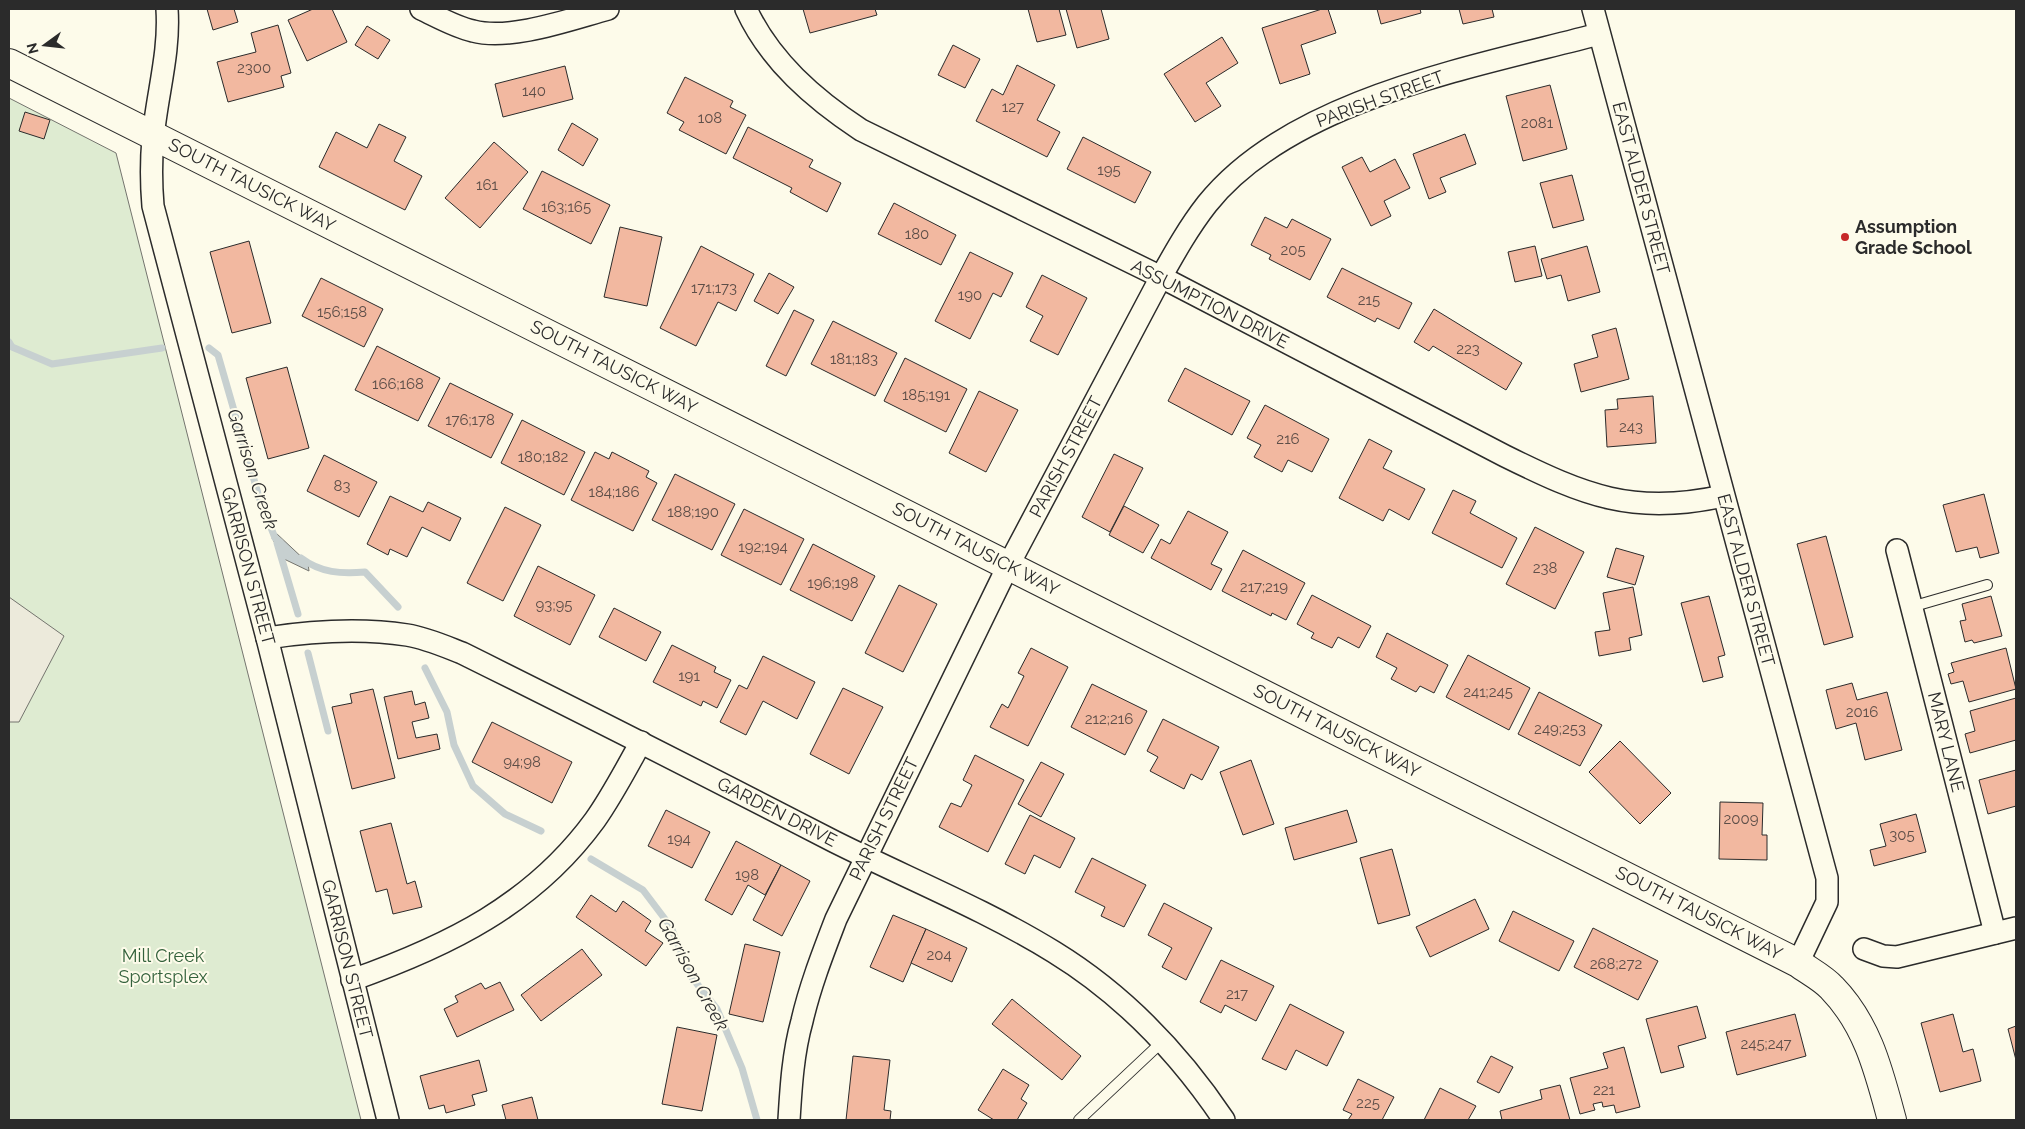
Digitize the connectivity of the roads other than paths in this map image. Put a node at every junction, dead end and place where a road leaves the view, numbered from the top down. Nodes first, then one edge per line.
1 (167, 9) edge
2 (421, 9) edge
3 (608, 9) edge
4 (746, 9) edge
5 (1593, 9) edge
6 (1599, 34) junction
7 (9, 63) edge
8 (153, 136) junction
9 (1161, 277) junction
10 (1723, 496) junction
11 (1897, 550) dead end
12 (1008, 566) junction
13 (1987, 585) dead end
14 (1911, 606) junction
15 (267, 638) junction
16 (641, 742) junction
17 (865, 857) junction
18 (2016, 928) edge
19 (1995, 933) junction
20 (1864, 949) dead end
21 (1798, 963) junction
22 (352, 980) junction
23 (1164, 1040) junction
24 (388, 1120) edge
25 (788, 1120) edge
26 (1080, 1120) edge
27 (1224, 1120) edge
28 (1892, 1120) edge

1 - 8 street, GARRISON STREET
2 - 3 street
4 - 9 street, ASSUMPTION DRIVE
5 - 6 street, EAST ALDER STREET
6 - 9 street, PARISH STREET
6 - 10 street, EAST ALDER STREET
7 - 8 main road, SOUTH TAUSICK WAY
8 - 12 main road, SOUTH TAUSICK WAY
8 - 15 street, GARRISON STREET
9 - 10 street, ASSUMPTION DRIVE
9 - 12 street, PARISH STREET
10 - 21 street, EAST ALDER STREET
11 - 14 street, MARY LANE
12 - 17 street, PARISH STREET
12 - 21 main road, SOUTH TAUSICK WAY
13 - 14 lane
14 - 19 street, MARY LANE
15 - 16 street, GARDEN DRIVE
15 - 22 street, GARRISON STREET
16 - 17 street, GARDEN DRIVE
16 - 22 street
17 - 23 street, GARDEN DRIVE
17 - 25 street, PARISH STREET
18 - 19 street
19 - 20 street
21 - 28 main road
22 - 24 street, GARRISON STREET
23 - 26 lane
23 - 27 street, GARDEN DRIVE

